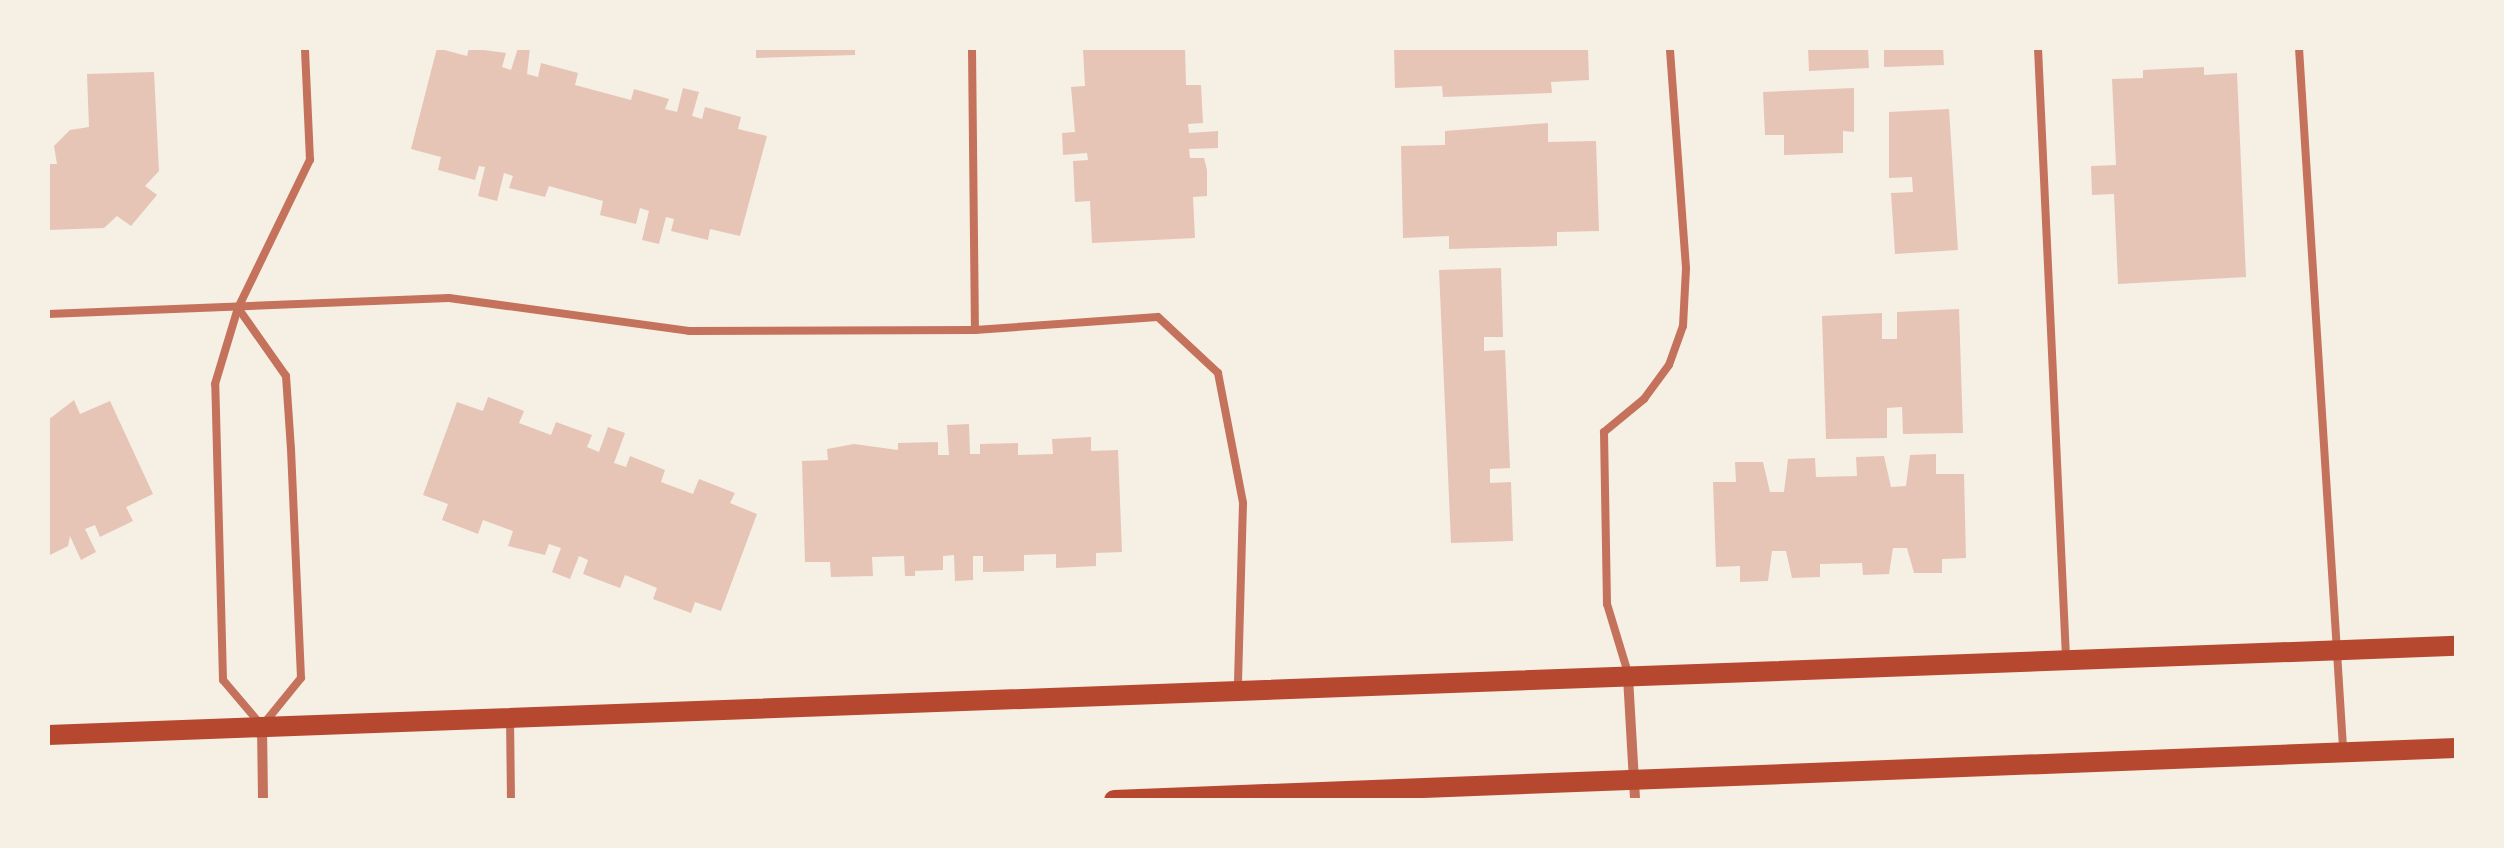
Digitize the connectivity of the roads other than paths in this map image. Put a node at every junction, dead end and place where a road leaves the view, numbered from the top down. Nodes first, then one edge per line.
1 (305, 48) edge
2 (972, 48) edge
3 (1670, 48) edge
4 (2038, 48) edge
5 (2298, 48) edge
6 (238, 308) junction
7 (48, 314) edge
8 (975, 330) junction
9 (2456, 646) edge
10 (2341, 650) junction
11 (2066, 659) junction
12 (1628, 673) junction
13 (1238, 696) junction
14 (510, 718) junction
15 (262, 726) junction
16 (48, 736) edge
17 (2456, 748) edge
18 (2343, 753) junction
19 (1635, 790) edge
20 (263, 800) edge
21 (512, 800) edge
22 (1114, 800) edge

1 - 6 lane
2 - 8 lane
3 - 12 lane
4 - 11 lane
5 - 10 lane
6 - 7 lane
6 - 8 lane
6 - 15 lane
6 - 15 lane
8 - 13 lane
9 - 10 main road
10 - 11 main road
10 - 18 lane
11 - 12 main road
12 - 13 main road
12 - 19 street
13 - 14 main road
14 - 15 main road
14 - 21 lane
15 - 16 main road
15 - 20 street
17 - 18 main road
18 - 19 main road
19 - 22 main road

